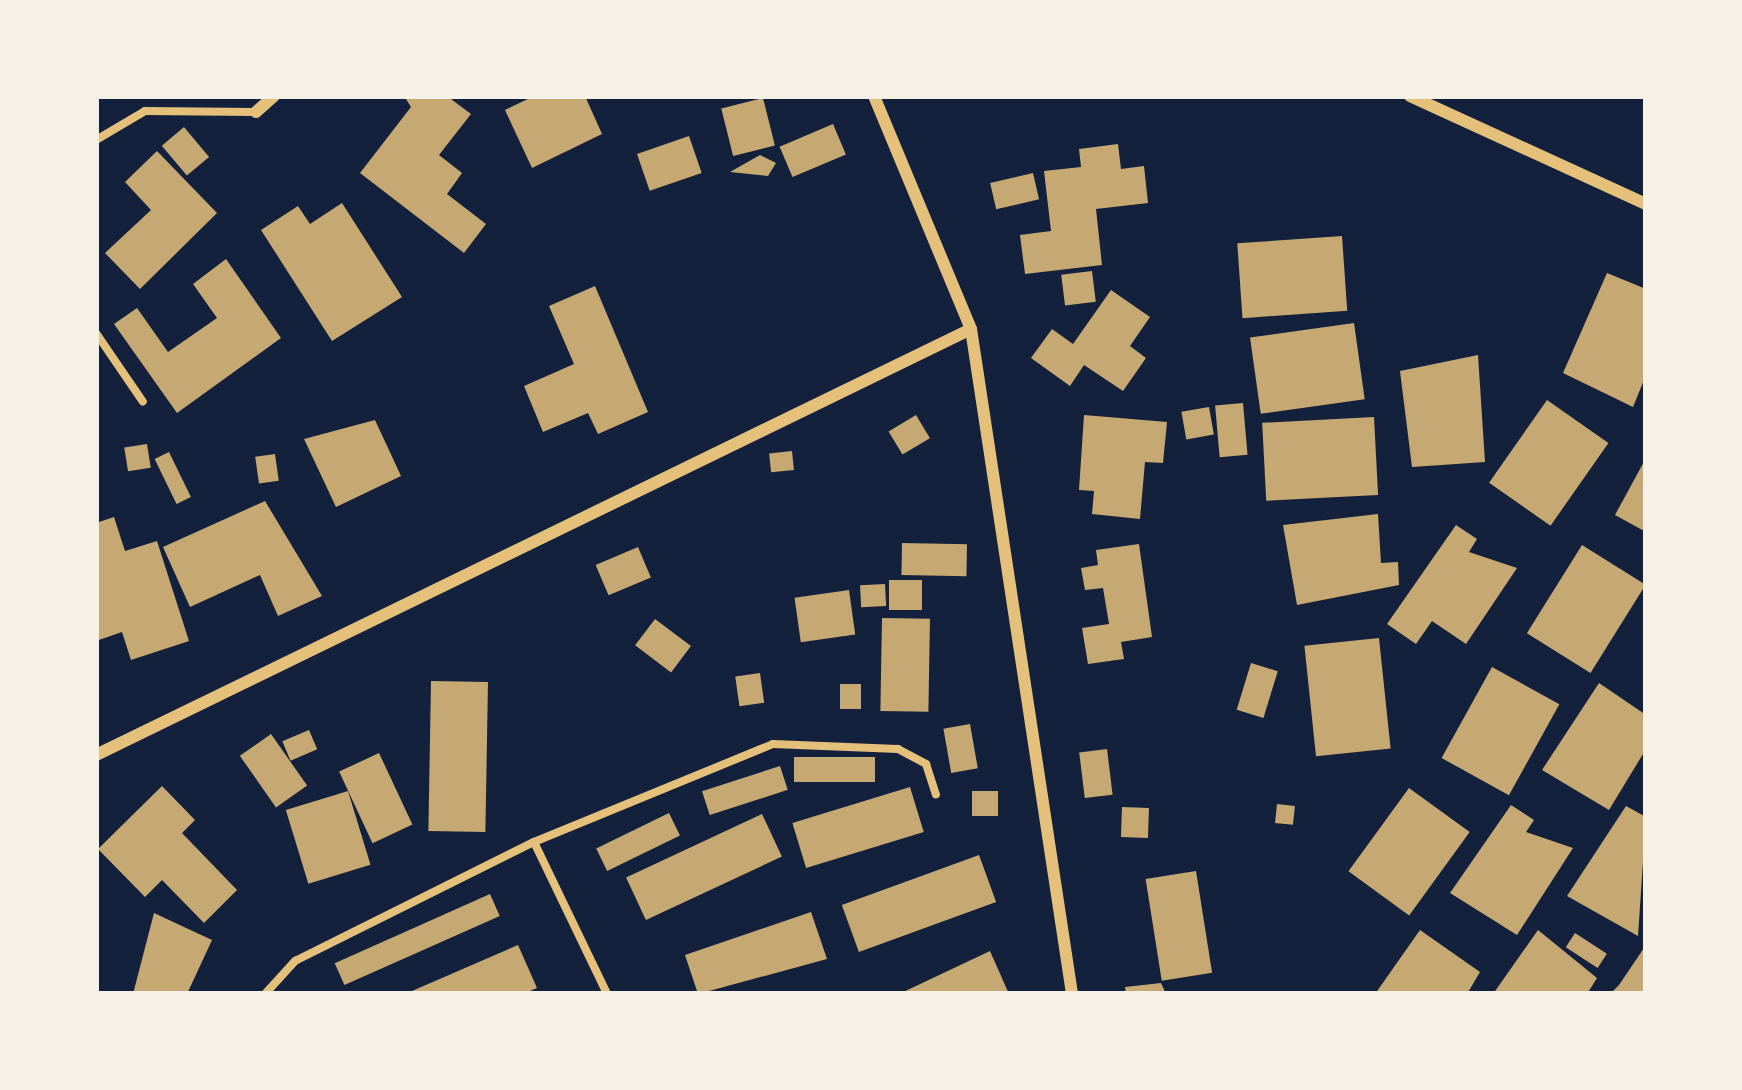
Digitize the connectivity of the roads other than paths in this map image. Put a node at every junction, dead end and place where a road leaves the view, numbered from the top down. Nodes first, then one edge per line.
1 (274, 96) edge
2 (874, 96) edge
3 (1410, 96) edge
4 (256, 112) joint
5 (96, 140) edge
6 (1646, 204) edge
7 (971, 329) junction
8 (96, 333) edge
9 (142, 402) dead end
10 (96, 755) edge
11 (936, 794) dead end
12 (534, 842) junction
13 (265, 994) edge
14 (607, 994) edge
15 (1072, 994) edge

1 - 4 street
2 - 7 street
3 - 6 street
4 - 5 lane
7 - 10 street
7 - 15 street
8 - 9 lane
11 - 12 lane
12 - 13 lane
12 - 14 lane

